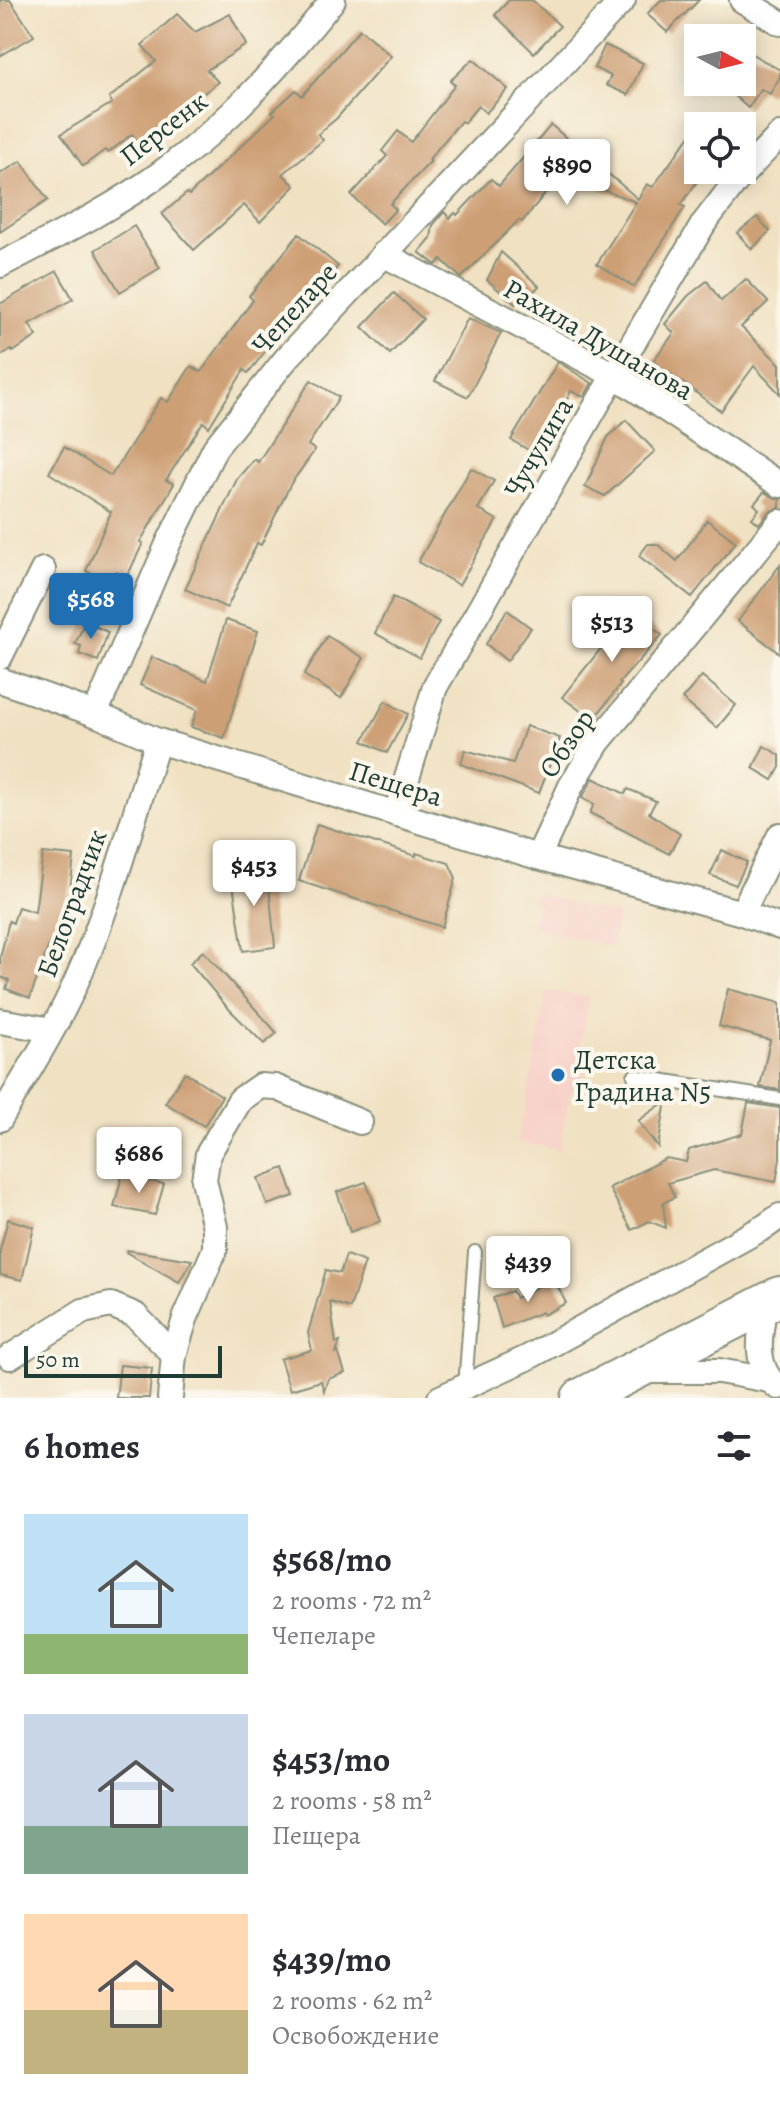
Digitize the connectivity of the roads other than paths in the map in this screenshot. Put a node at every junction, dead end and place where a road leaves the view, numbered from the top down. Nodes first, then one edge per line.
1 (333, 0) edge
2 (623, 0) edge
3 (742, 0) edge
4 (780, 23) edge
5 (780, 135) edge
6 (383, 254) junction
7 (0, 265) edge
8 (614, 375) junction
9 (780, 485) edge
10 (779, 525) edge
11 (43, 570) dead end
12 (0, 657) edge
13 (0, 680) edge
14 (95, 714) junction
15 (158, 741) junction
16 (396, 814) junction
17 (780, 835) edge
18 (538, 857) junction
19 (742, 913) junction
20 (780, 927) edge
21 (0, 1021) edge
22 (52, 1030) junction
23 (634, 1076) dead end
24 (780, 1099) edge
25 (0, 1119) edge
26 (360, 1122) dead end
27 (780, 1216) edge
28 (475, 1252) dead end
29 (773, 1300) edge
30 (174, 1355) junction
31 (10, 1357) dead end
32 (638, 1371) junction
33 (775, 1384) edge
34 (465, 1387) junction
35 (170, 1398) edge
36 (440, 1398) edge
37 (581, 1398) edge

1 - 7 street, Персенк
2 - 6 street, Чепеларе
3 - 4 street
5 - 8 street, Чучулига
6 - 8 street, Рахила Душанова
6 - 14 street, Чепеларе
8 - 9 street, Рахила Душанова
8 - 16 street, Чучулига
10 - 18 street, Обзор
11 - 12 street
13 - 14 street, Пещера
14 - 15 street, Пещера
15 - 16 street, Пещера
15 - 22 street, Белоградчик
16 - 18 street, Пещера
17 - 19 street
18 - 19 street, Пещера
19 - 20 street, Пещера
21 - 22 street
22 - 25 street, Белоградчик
23 - 24 lane
26 - 30 street
27 - 34 street
28 - 34 lane
29 - 32 main road
29 - 33 street
30 - 31 street
30 - 35 street
32 - 33 street
32 - 37 main road
34 - 36 street

